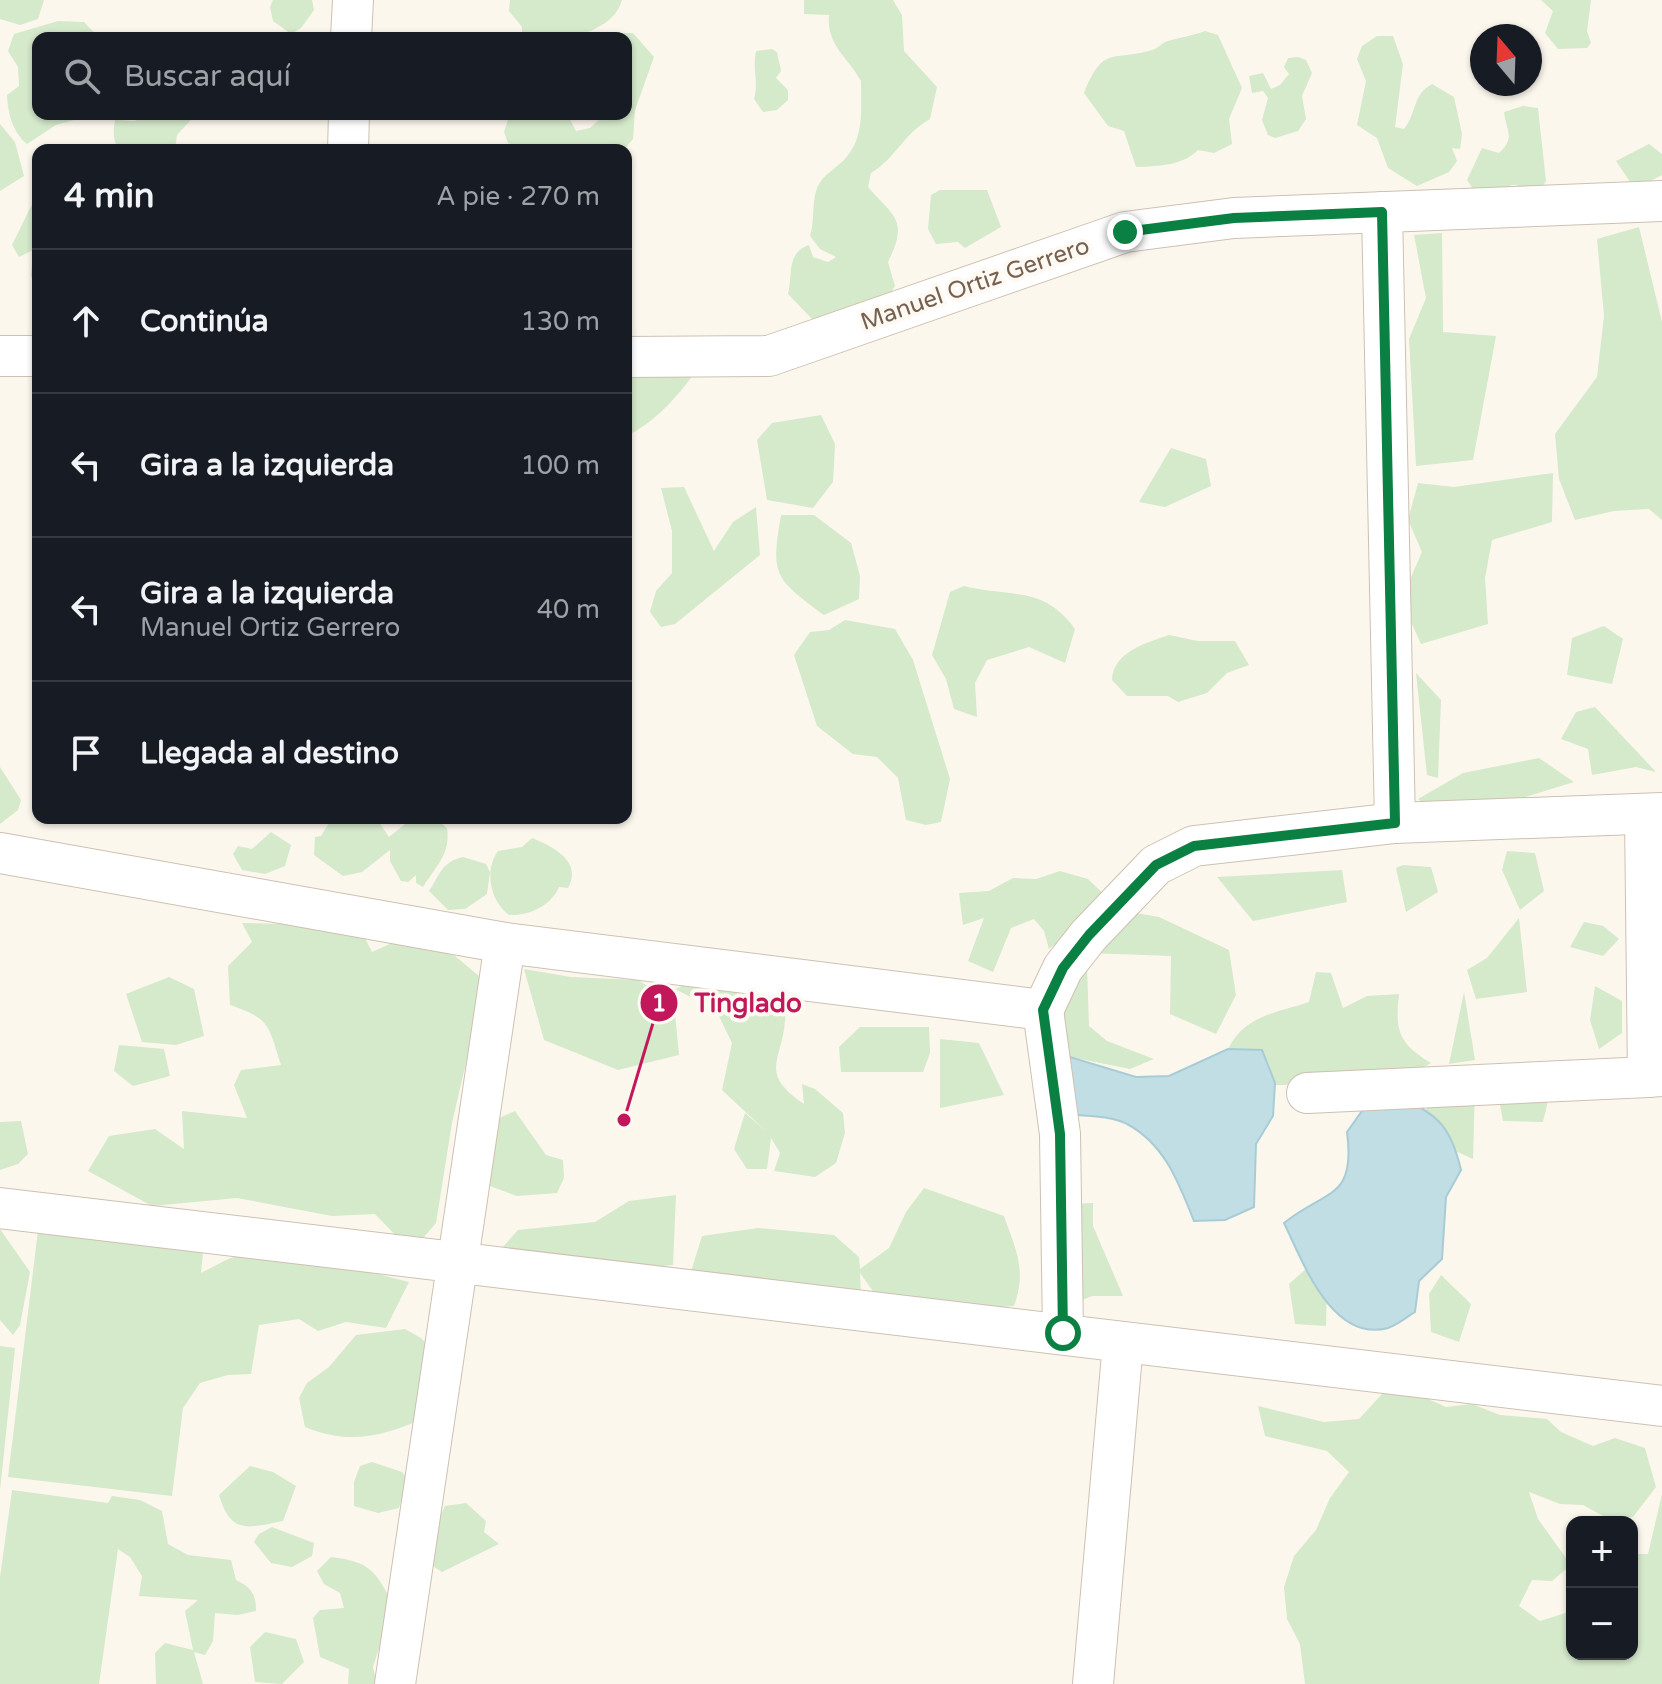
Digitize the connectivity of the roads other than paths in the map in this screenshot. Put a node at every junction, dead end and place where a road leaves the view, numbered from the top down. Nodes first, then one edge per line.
1 (353, 0) edge
2 (351, 32) edge
3 (349, 120) edge
4 (348, 144) edge
5 (1662, 201) edge
6 (1382, 212) junction
7 (0, 356) edge
8 (32, 356) edge
9 (632, 357) edge
10 (1654, 814) edge
11 (1395, 823) junction
12 (0, 853) edge
13 (505, 943) junction
14 (1043, 1010) junction
15 (1655, 1076) edge
16 (1307, 1093) dead end
17 (0, 1208) edge
18 (458, 1264) junction
19 (1063, 1333) junction
20 (1123, 1343) junction
21 (1662, 1406) edge
22 (395, 1684) edge
23 (1093, 1684) edge

1 - 2 street
3 - 4 street
5 - 6 street, Manuel Ortiz Gerrero
6 - 9 street, Manuel Ortiz Gerrero
6 - 11 street
7 - 8 street
10 - 11 street
10 - 15 street
11 - 14 street
12 - 13 street
13 - 14 street
13 - 18 street
14 - 19 street
15 - 16 street
17 - 18 street
18 - 19 street
18 - 22 street
19 - 20 street
20 - 21 street
20 - 23 street

